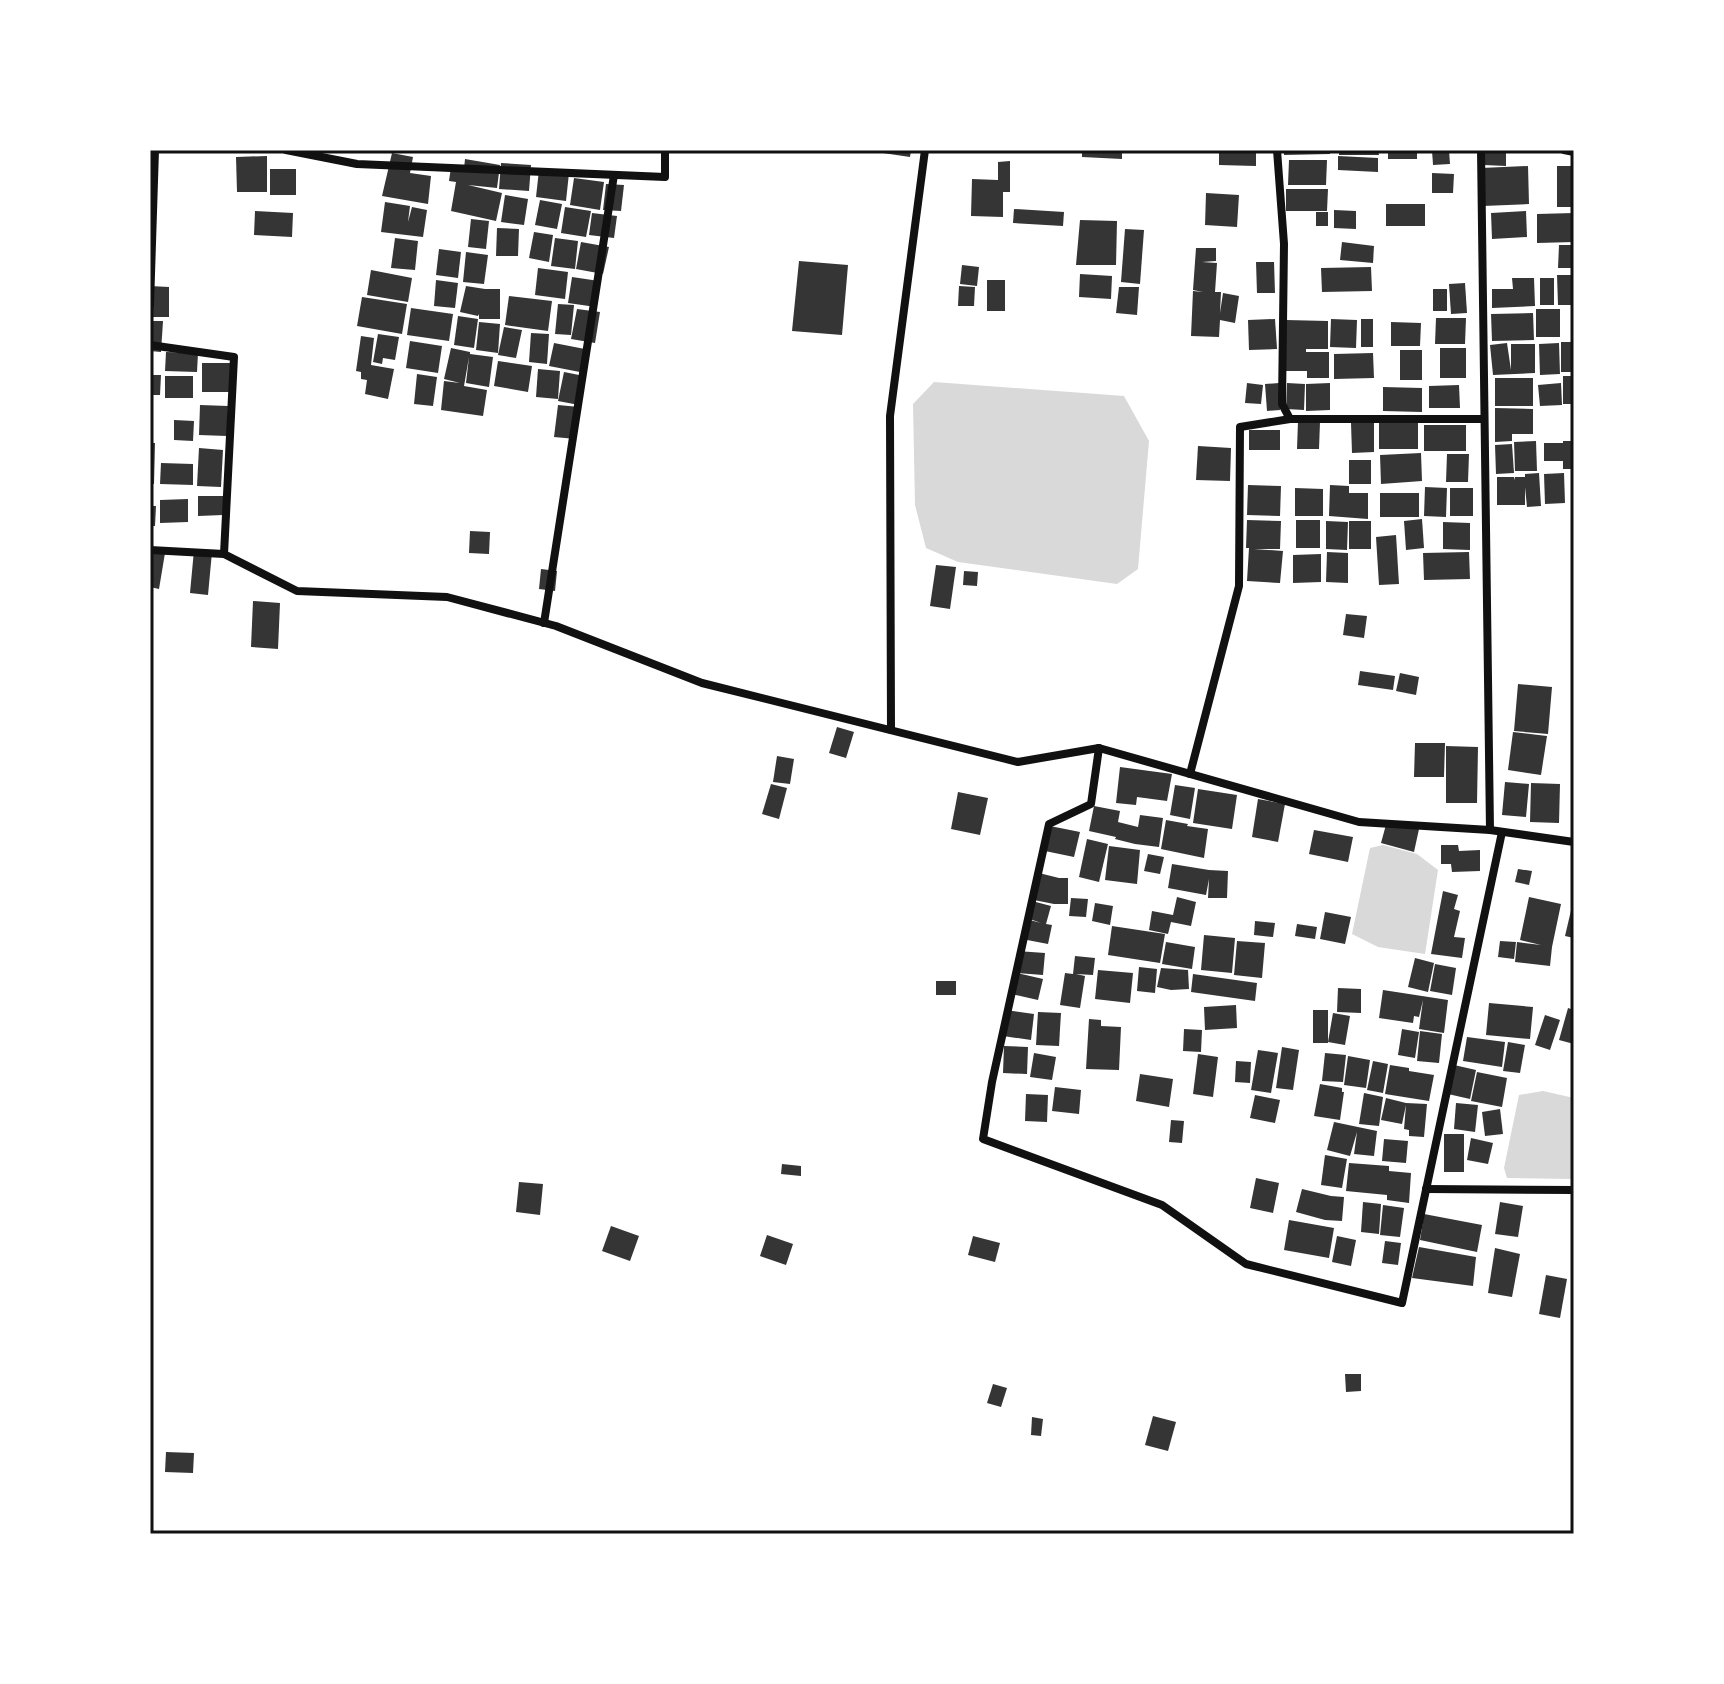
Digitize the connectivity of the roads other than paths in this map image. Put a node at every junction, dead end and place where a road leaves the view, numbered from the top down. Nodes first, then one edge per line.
1 (155, 150) edge
2 (286, 150) edge
3 (665, 150) edge
4 (925, 150) edge
5 (1277, 150) edge
6 (1481, 150) edge
7 (1564, 150) edge
8 (1574, 152) edge
9 (614, 175) junction
10 (150, 305) edge
11 (150, 345) edge
12 (1290, 419) junction
13 (1484, 419) junction
14 (150, 550) edge
15 (224, 554) junction
16 (544, 623) junction
17 (891, 730) junction
18 (1099, 748) junction
19 (1190, 774) junction
20 (1490, 830) junction
21 (1502, 832) junction
22 (1574, 842) edge
23 (1426, 1189) junction
24 (1574, 1190) edge

1 - 10 street
2 - 9 street
3 - 9 street
4 - 17 street
5 - 12 street
6 - 13 street
7 - 8 street
9 - 16 street
11 - 15 street
12 - 13 street
12 - 19 street
13 - 20 street
14 - 15 street
15 - 16 street
16 - 17 street
17 - 18 street
18 - 19 street
18 - 23 street
19 - 20 street
20 - 21 street
21 - 22 street
21 - 23 street
23 - 24 street

